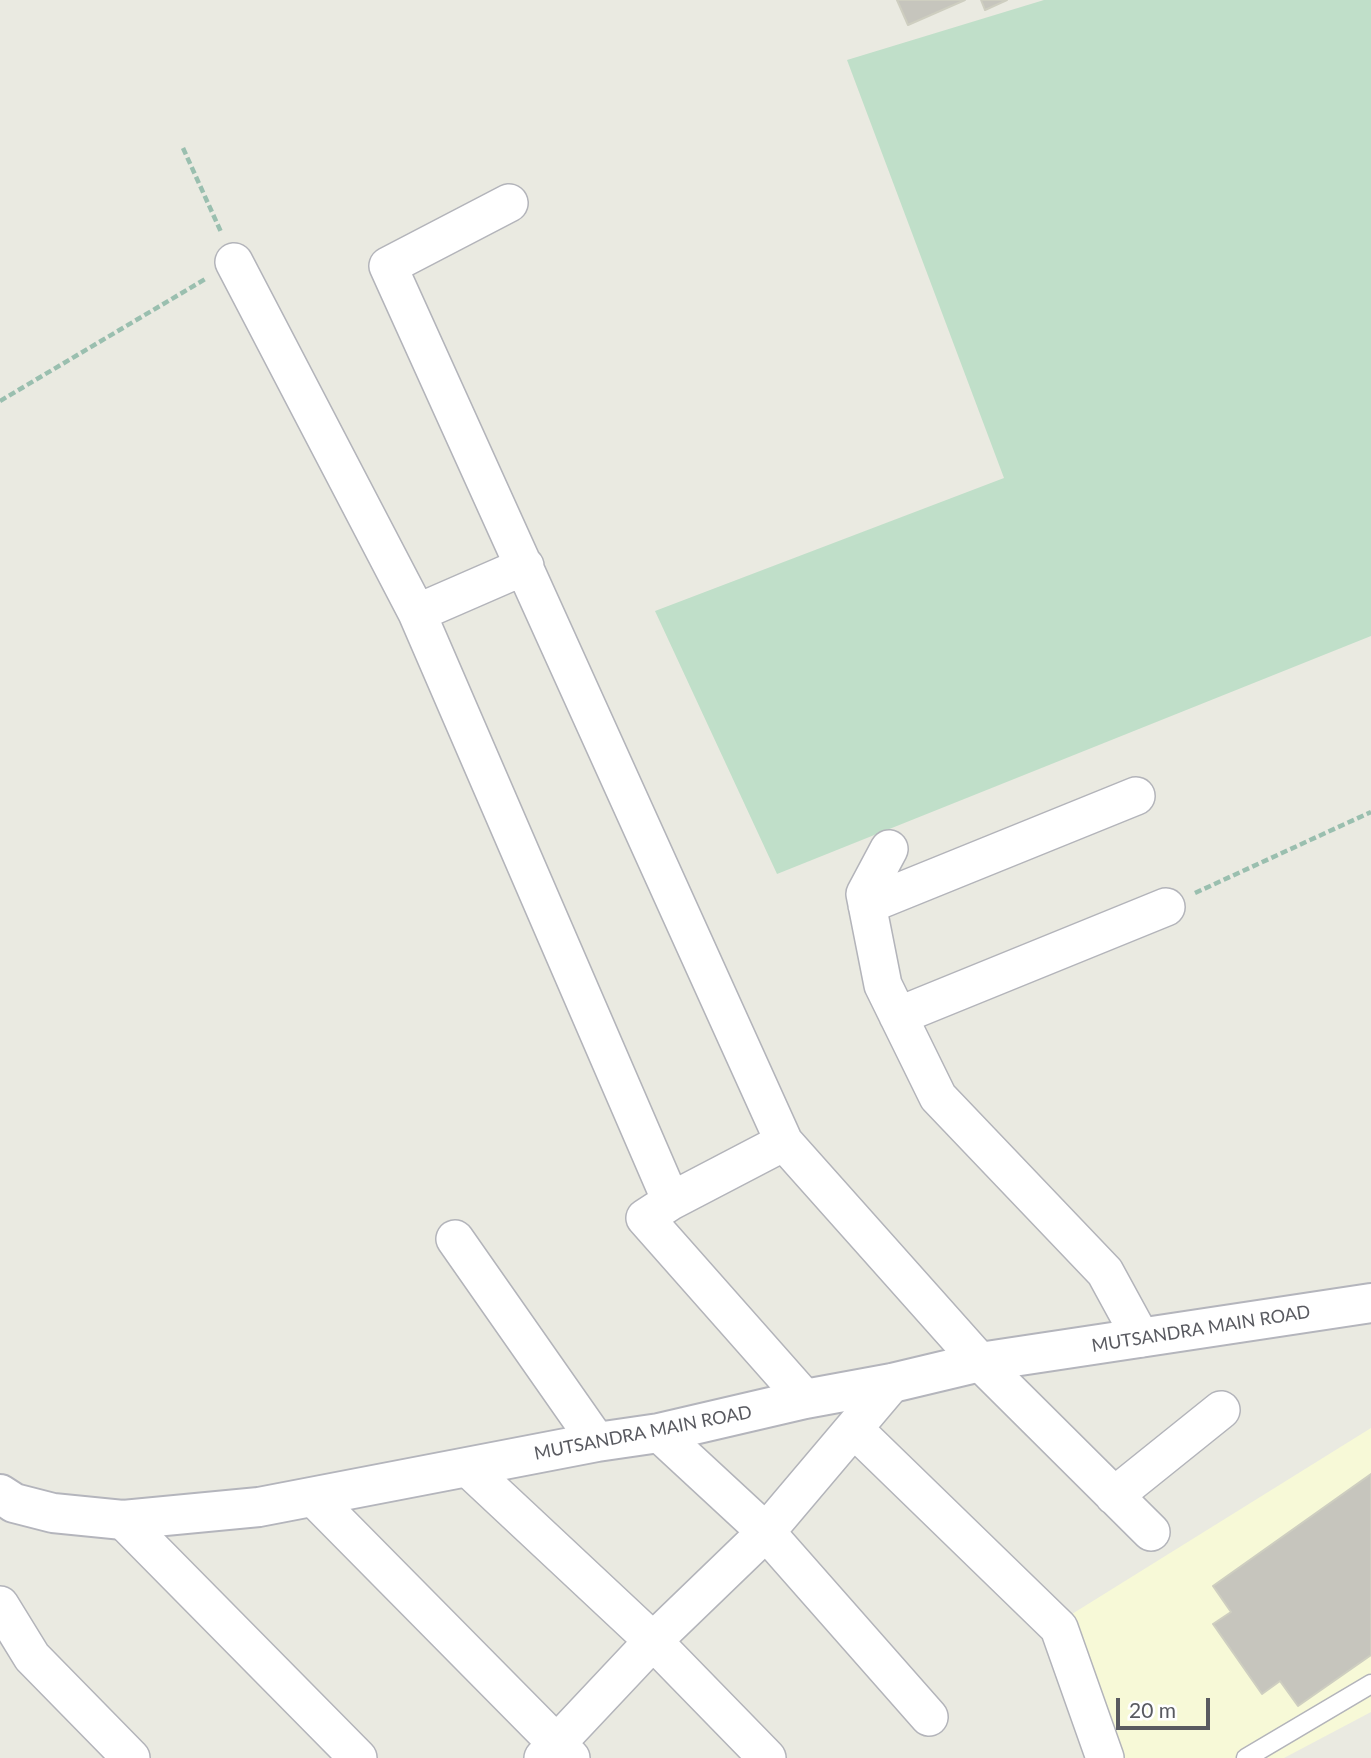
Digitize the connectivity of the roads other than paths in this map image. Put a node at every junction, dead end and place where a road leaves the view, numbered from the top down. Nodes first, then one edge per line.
1 (509, 203) dead end
2 (234, 262) road end
3 (525, 566) junction
4 (416, 613) junction
5 (1136, 796) dead end
6 (889, 849) dead end
7 (867, 905) junction
8 (1166, 907) road end
9 (898, 1016) junction
10 (784, 1142) junction
11 (671, 1201) junction
12 (455, 1238) dead end
13 (1371, 1303) edge
14 (1141, 1338) junction
15 (980, 1362) junction
16 (892, 1383) junction
17 (805, 1399) junction
18 (1221, 1410) dead end
19 (854, 1429) junction
20 (659, 1433) junction
21 (597, 1442) junction
22 (467, 1468) junction
23 (0, 1494) edge
24 (1114, 1496) junction
25 (313, 1497) junction
26 (123, 1520) junction
27 (766, 1532) junction
28 (1151, 1532) dead end
29 (0, 1605) edge
30 (653, 1641) junction
31 (1371, 1684) edge
32 (929, 1717) dead end
33 (557, 1753) edge
34 (131, 1758) edge
35 (358, 1758) edge
36 (767, 1758) edge
37 (1105, 1758) edge
38 (1246, 1758) edge

1 - 3 street
2 - 4 street
3 - 4 street
3 - 10 street
4 - 11 street
5 - 7 street
6 - 7 street
7 - 9 street
8 - 9 street
9 - 14 street
10 - 11 street
10 - 15 street
11 - 17 street
12 - 21 street
13 - 14 street, MUTSANDRA MAIN ROAD
14 - 15 street, MUTSANDRA MAIN ROAD
15 - 16 street, MUTSANDRA MAIN ROAD
15 - 24 street
16 - 17 street, MUTSANDRA MAIN ROAD
16 - 19 street
17 - 20 street, MUTSANDRA MAIN ROAD
18 - 24 street
19 - 27 street
19 - 37 street
20 - 21 street, MUTSANDRA MAIN ROAD
20 - 27 street
21 - 22 street, MUTSANDRA MAIN ROAD
22 - 25 street, MUTSANDRA MAIN ROAD
22 - 30 street
23 - 26 street, MUTSANDRA MAIN ROAD
24 - 28 street
25 - 26 street, MUTSANDRA MAIN ROAD
25 - 33 street
26 - 35 street
27 - 30 street
27 - 32 street
29 - 34 street
30 - 33 street
30 - 36 street
31 - 38 lane

